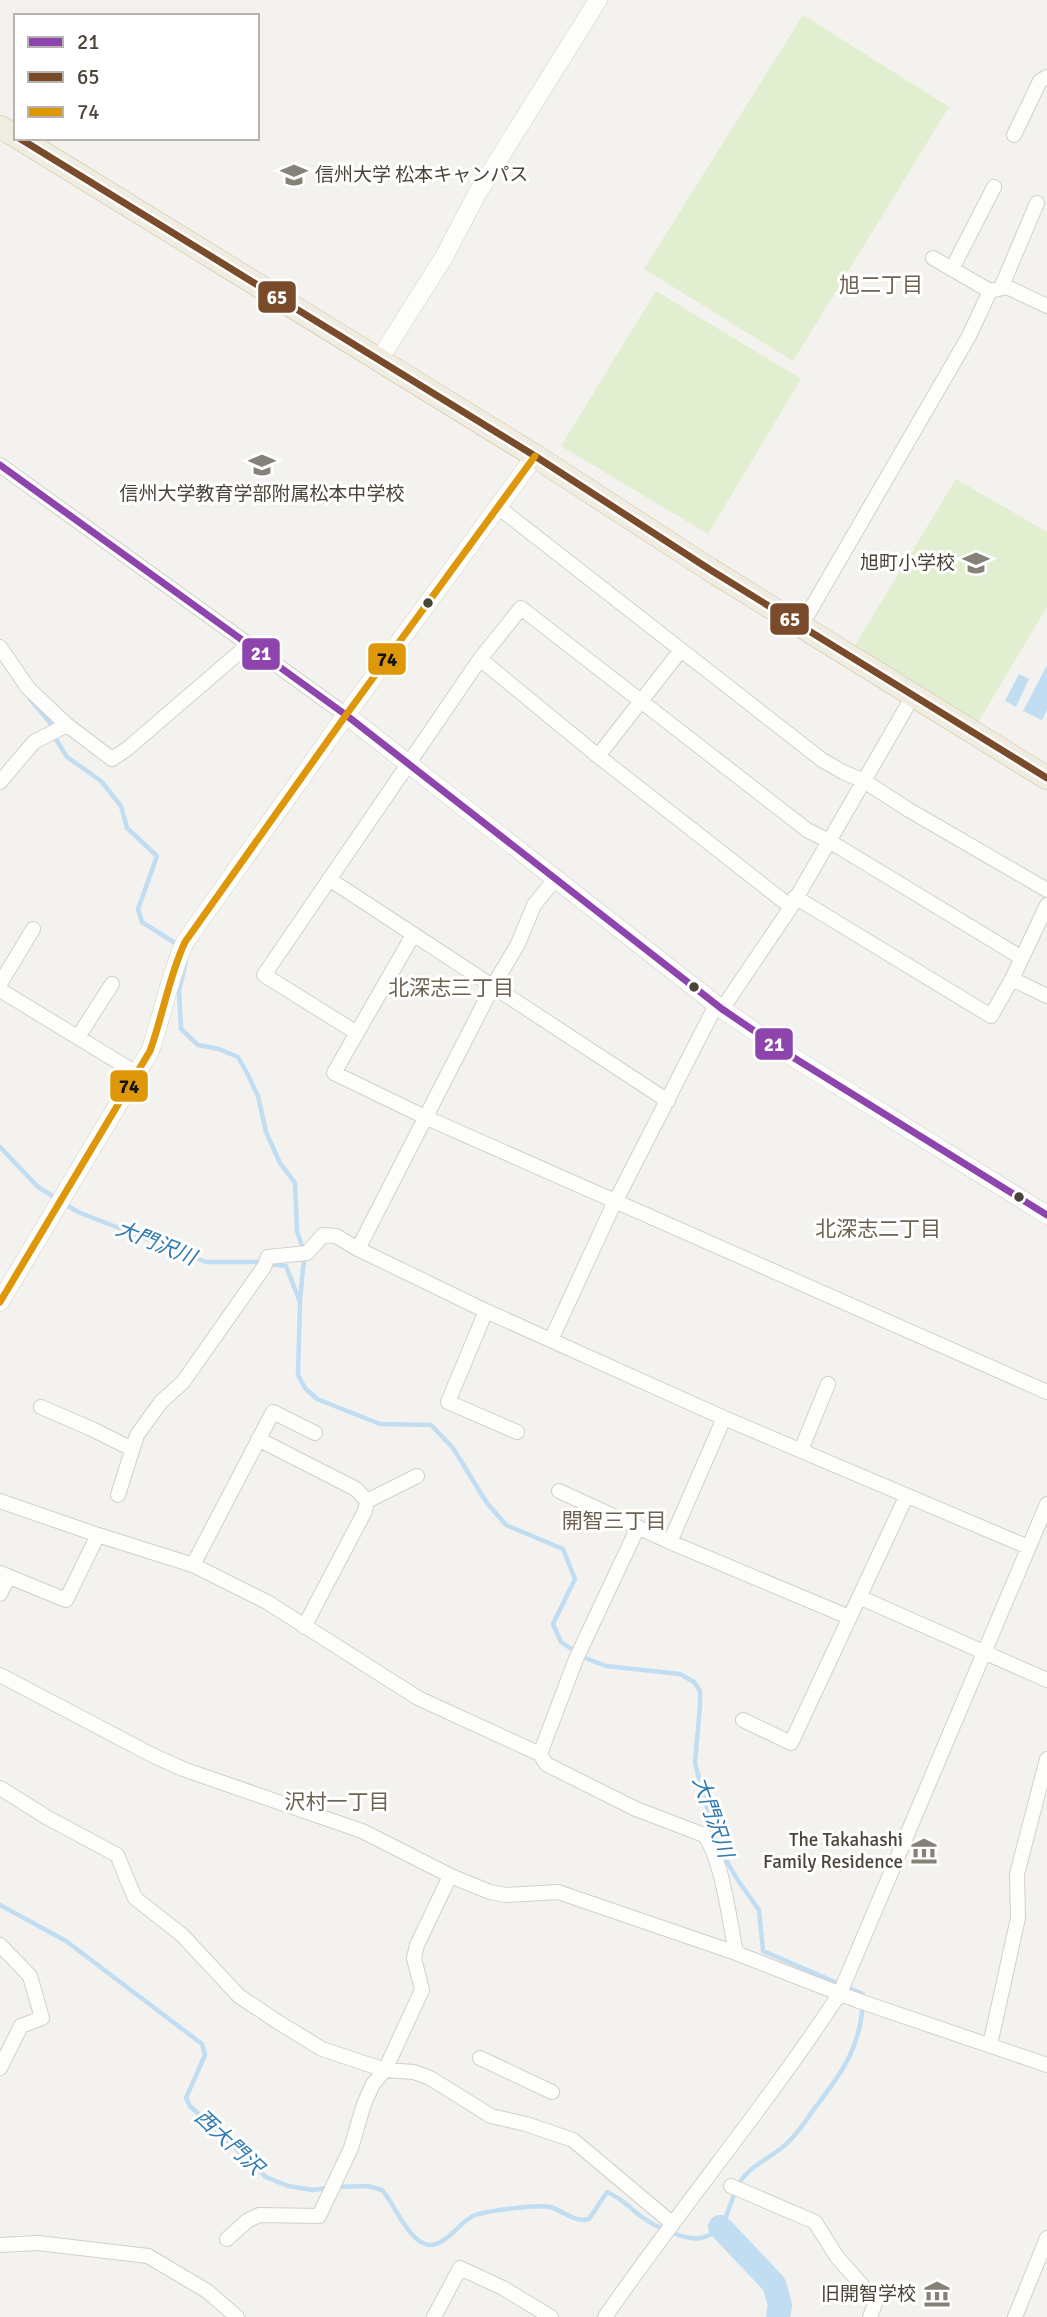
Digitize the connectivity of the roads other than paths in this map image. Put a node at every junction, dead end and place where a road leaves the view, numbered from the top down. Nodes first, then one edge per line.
1 (598, 0) edge
2 (1047, 78) edge
3 (1014, 135) dead end
4 (22, 140) edge
5 (994, 187) dead end
6 (1037, 203) dead end
7 (933, 258) dead end
8 (952, 269) junction
9 (995, 290) junction
10 (1047, 306) edge
11 (379, 360) junction
12 (535, 456) junction
13 (0, 465) edge
14 (498, 507) junction
15 (801, 626) junction
16 (249, 644) junction
17 (0, 647) edge
18 (681, 650) junction
19 (480, 659) junction
20 (913, 696) junction
21 (641, 701) junction
22 (346, 715) junction
23 (67, 725) junction
24 (598, 756) junction
25 (408, 764) junction
26 (1047, 778) edge
27 (864, 781) junction
28 (0, 782) edge
29 (829, 841) junction
30 (329, 879) junction
31 (555, 879) junction
32 (1047, 890) edge
33 (793, 902) junction
34 (1047, 905) edge
35 (33, 929) dead end
36 (413, 935) junction
37 (1022, 958) junction
38 (1012, 979) junction
39 (0, 984) edge
40 (112, 984) dead end
41 (493, 986) junction
42 (0, 990) edge
43 (1047, 996) edge
44 (719, 1007) junction
45 (356, 1033) junction
46 (79, 1037) junction
47 (138, 1074) junction
48 (668, 1101) junction
49 (427, 1118) junction
50 (615, 1202) junction
51 (1047, 1215) edge
52 (358, 1249) junction
53 (0, 1303) edge
54 (486, 1311) junction
55 (551, 1340) junction
56 (828, 1384) dead end
57 (1047, 1392) edge
58 (41, 1407) dead end
59 (724, 1418) junction
60 (517, 1432) dead end
61 (315, 1433) dead end
62 (258, 1439) junction
63 (132, 1449) junction
64 (801, 1450) junction
65 (417, 1476) dead end
66 (559, 1491) dead end
67 (118, 1495) dead end
68 (906, 1497) junction
69 (0, 1501) edge
70 (367, 1502) junction
71 (1047, 1504) edge
72 (638, 1527) junction
73 (98, 1535) junction
74 (670, 1542) junction
75 (1028, 1547) junction
76 (193, 1565) junction
77 (4, 1575) edge
78 (0, 1594) edge
79 (859, 1597) junction
80 (849, 1617) junction
81 (304, 1627) junction
82 (984, 1652) junction
83 (0, 1675) edge
84 (1047, 1680) edge
85 (744, 1720) dead end
86 (540, 1754) junction
87 (1047, 1759) edge
88 (1044, 1781) edge
89 (0, 1788) edge
90 (450, 1875) junction
91 (0, 1945) edge
92 (736, 1953) junction
93 (843, 1988) junction
94 (990, 2045) junction
95 (480, 2058) dead end
96 (1047, 2065) edge
97 (0, 2068) edge
98 (385, 2070) junction
99 (552, 2092) dead end
100 (735, 2187) dead end
101 (670, 2228) junction
102 (1047, 2238) edge
103 (227, 2239) dead end
104 (0, 2245) edge
105 (237, 2317) edge
106 (434, 2317) edge
107 (551, 2317) edge
108 (607, 2317) edge
109 (870, 2317) edge
110 (1015, 2317) edge

1 - 11 street
2 - 3 street
4 - 11 highway
5 - 8 street
6 - 9 street
7 - 8 street
8 - 9 street
9 - 10 street
9 - 15 street
11 - 12 highway
12 - 14 street
12 - 15 highway
13 - 16 street
14 - 18 street
14 - 22 street
15 - 20 highway
16 - 22 street
16 - 23 street
17 - 23 street
18 - 21 street
18 - 27 street
19 - 21 street
19 - 24 street
19 - 25 street
20 - 26 highway
20 - 27 street
21 - 24 street
21 - 29 street
22 - 25 street
22 - 47 street
23 - 28 street
24 - 33 street
25 - 30 street
25 - 31 street
27 - 29 street
27 - 32 street
29 - 33 street
29 - 37 street
30 - 36 street
30 - 45 street
31 - 41 street
31 - 44 street
33 - 38 street
33 - 44 street
34 - 37 street
35 - 39 street
36 - 41 street
36 - 45 street
37 - 38 street
38 - 43 street
40 - 46 street
41 - 48 street
41 - 49 street
42 - 46 street
44 - 48 street
44 - 51 street
45 - 49 street
46 - 47 street
47 - 53 street
48 - 50 street
49 - 50 street
49 - 52 street
50 - 55 street
50 - 57 street
52 - 54 street
52 - 63 street
54 - 55 street
54 - 60 street
55 - 59 street
56 - 64 street
58 - 63 street
59 - 64 street
59 - 74 street
61 - 62 street
62 - 70 street
62 - 76 street
63 - 67 street
64 - 68 street
65 - 70 street
66 - 72 street
68 - 75 street
68 - 79 street
69 - 73 street
70 - 81 street
71 - 75 street
72 - 74 street
72 - 86 street
73 - 76 street
73 - 77 street
74 - 80 street
75 - 82 street
76 - 81 street
77 - 78 street
79 - 80 street
79 - 82 street
80 - 85 street
81 - 86 street
82 - 84 street
82 - 93 street
83 - 90 street
86 - 92 street
87 - 88 street
88 - 94 street
89 - 98 street
90 - 92 street
90 - 98 street
91 - 97 street
92 - 93 street
93 - 94 street
93 - 101 street
94 - 96 street
95 - 99 street
98 - 101 street
98 - 103 street
100 - 109 street
101 - 108 street
102 - 110 street
104 - 105 street
106 - 107 street

